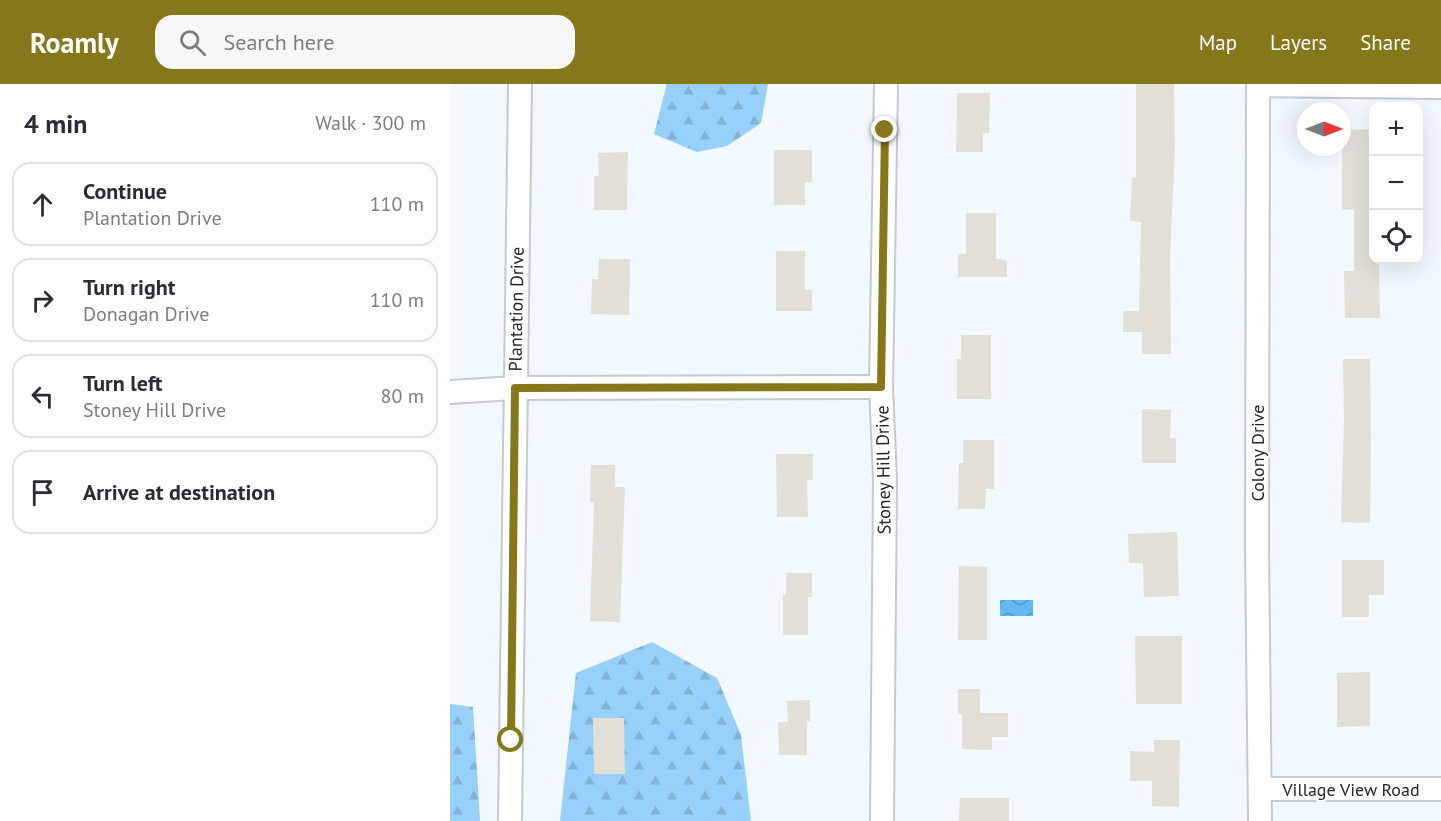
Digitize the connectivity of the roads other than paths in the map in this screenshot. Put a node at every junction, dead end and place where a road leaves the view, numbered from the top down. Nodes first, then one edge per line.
1 (520, 84) edge
2 (886, 84) edge
3 (1258, 85) edge
4 (1441, 87) edge
5 (881, 387) junction
6 (515, 388) junction
7 (450, 392) edge
8 (1260, 789) junction
9 (1441, 789) edge
10 (510, 821) edge
11 (882, 821) edge
12 (1260, 821) edge

1 - 6 street, Plantation Drive
2 - 5 street, Stoney Hill Drive
3 - 4 street
3 - 8 street, Colony Drive
5 - 6 street
5 - 11 street, Stoney Hill Drive
6 - 7 street
6 - 10 street, Plantation Drive
8 - 9 street, Village View Road
8 - 12 street, Colony Drive

